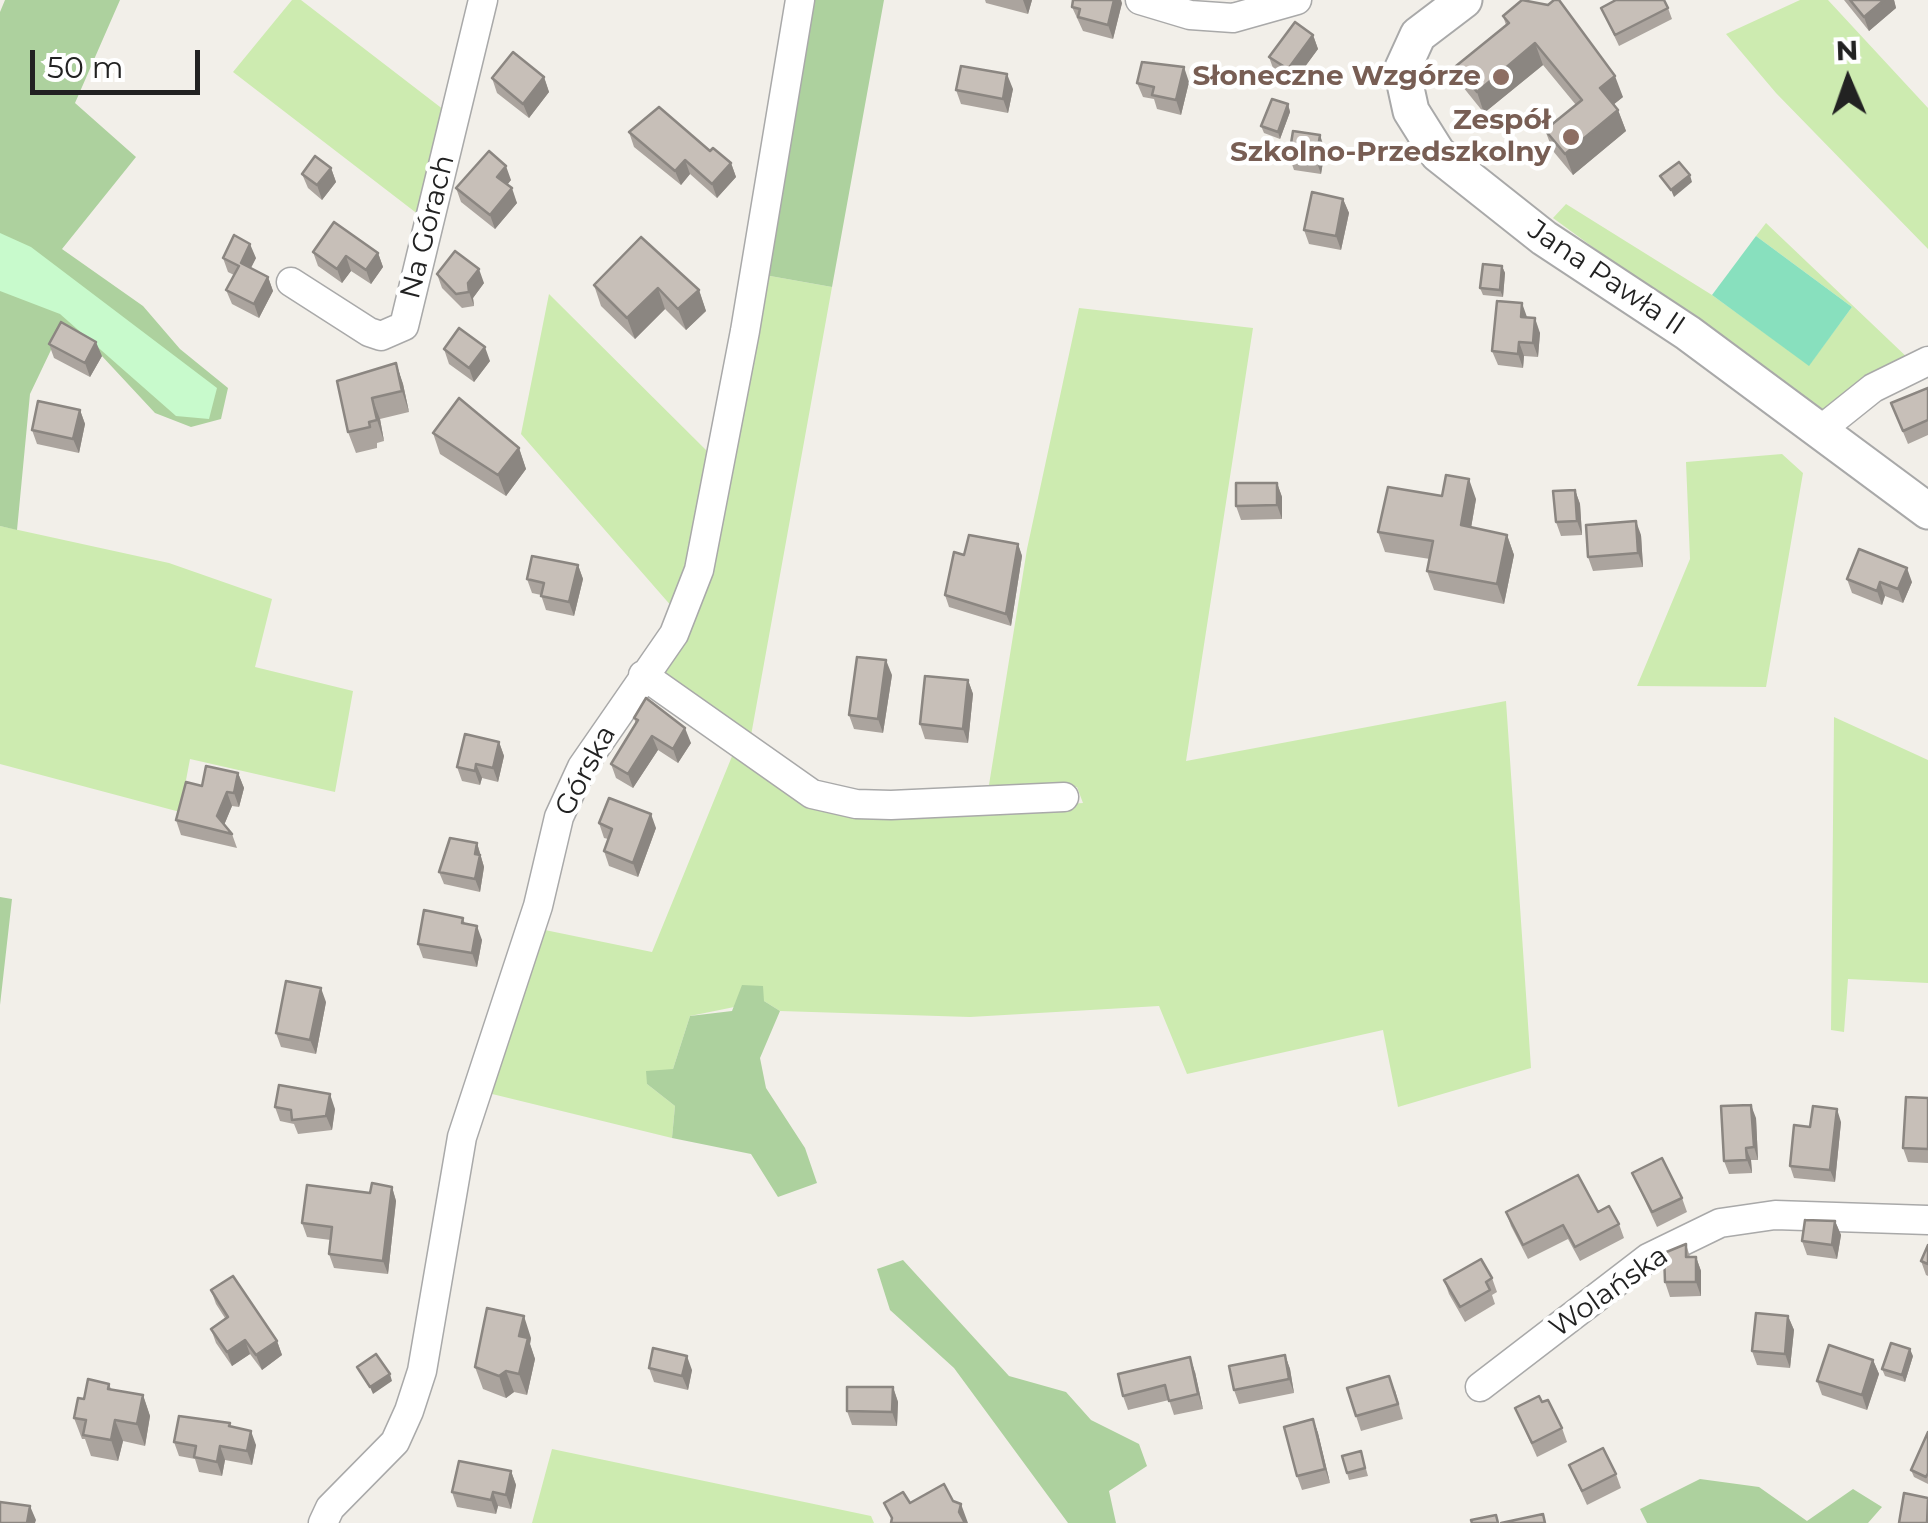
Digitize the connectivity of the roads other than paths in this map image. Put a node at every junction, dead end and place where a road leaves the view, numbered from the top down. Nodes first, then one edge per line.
1 (483, 0) edge
2 (800, 0) edge
3 (1140, 0) edge
4 (1296, 0) edge
5 (1442, 6) edge
6 (291, 282) dead end
7 (1928, 360) edge
8 (1818, 432) junction
9 (1928, 511) edge
10 (643, 675) junction
11 (1064, 797) dead end
12 (1928, 1220) edge
13 (1480, 1387) dead end
14 (323, 1523) edge

1 - 6 street, Na Górach
2 - 10 street, Górska
3 - 4 street
5 - 8 street, Jana Pawła II
7 - 8 street
8 - 9 street, Jana Pawła II
10 - 11 street
10 - 14 street, Górska
12 - 13 street, Wolańska

